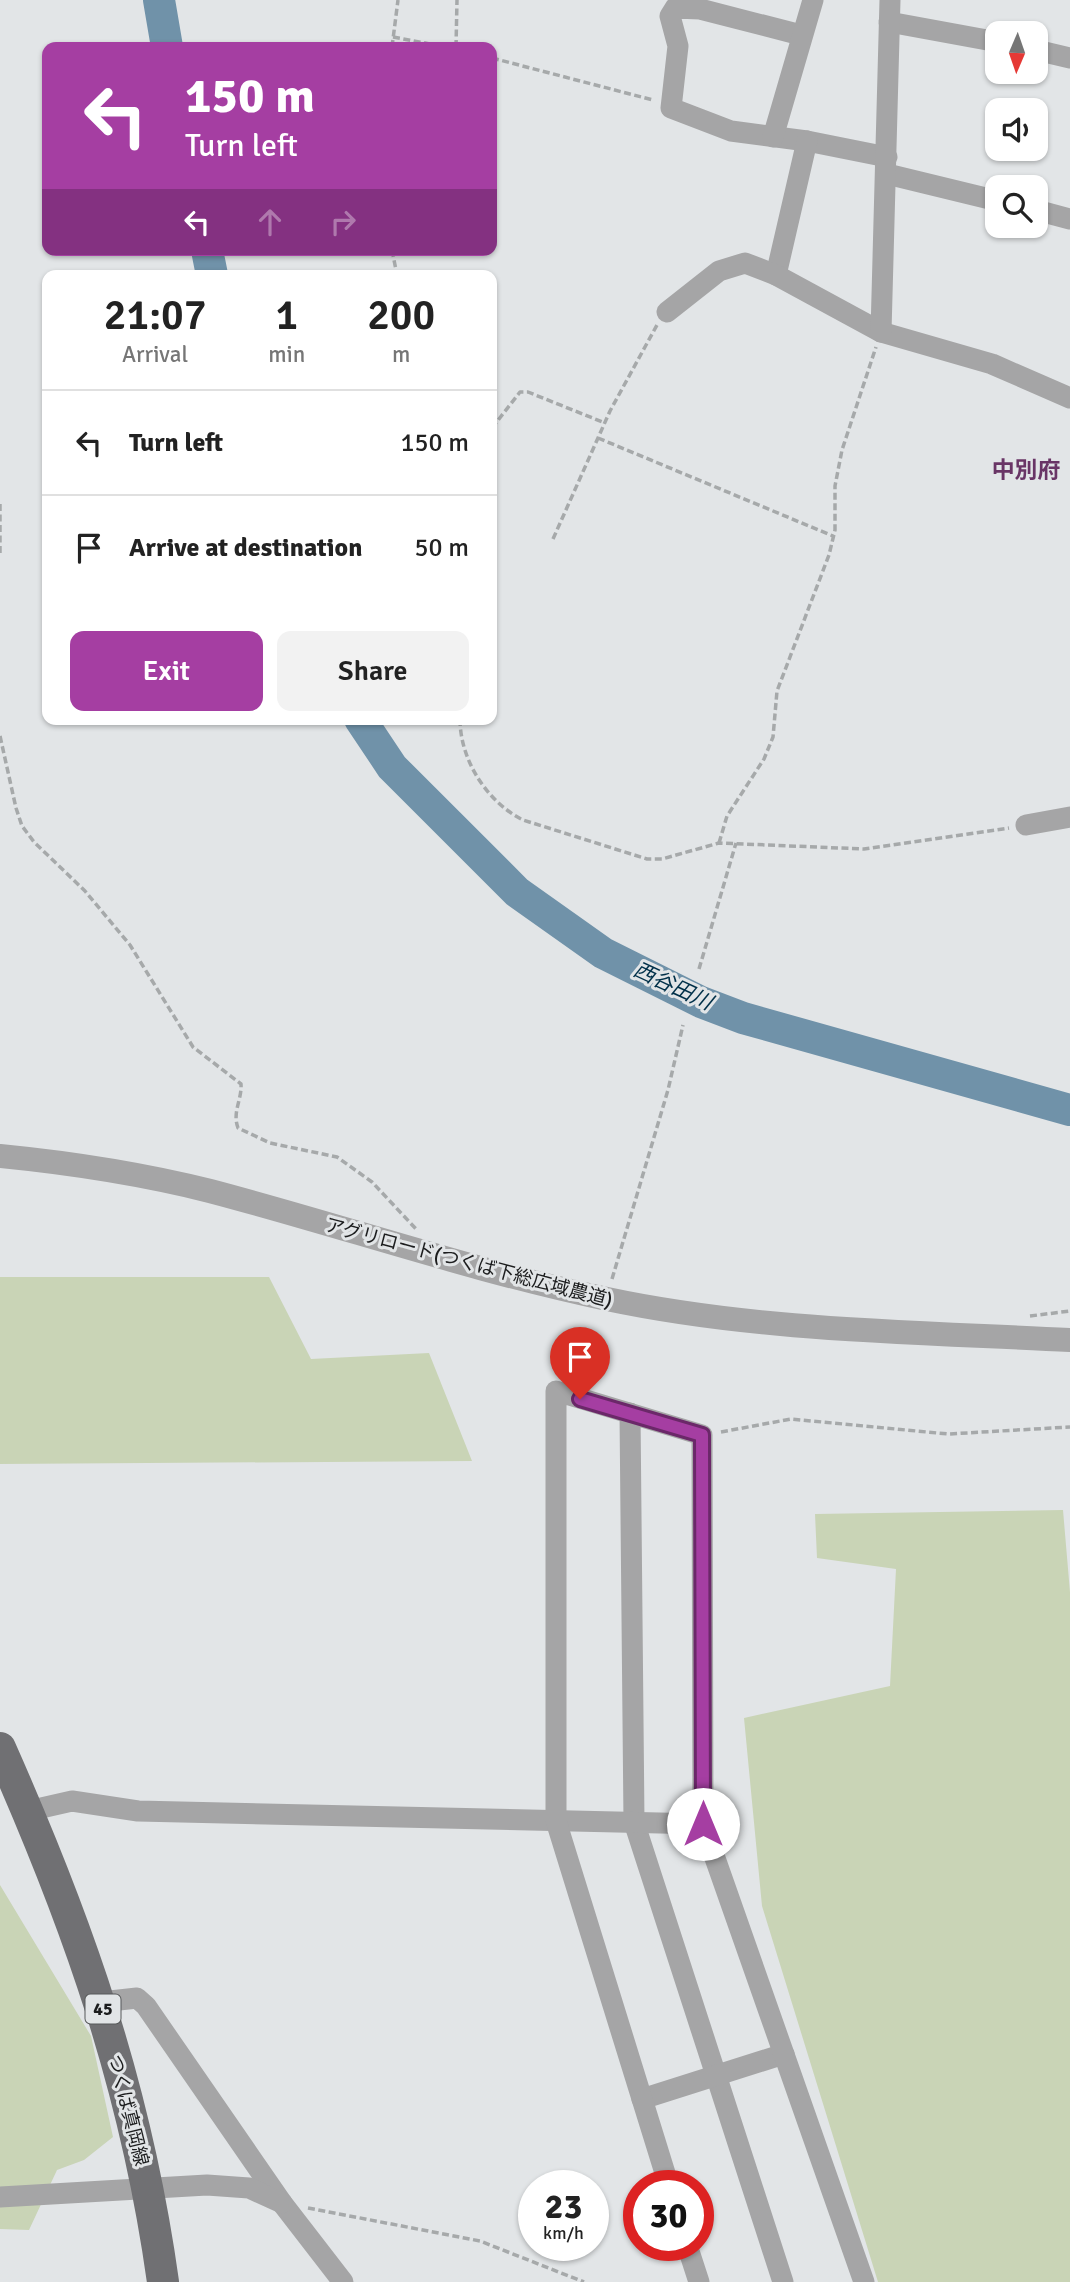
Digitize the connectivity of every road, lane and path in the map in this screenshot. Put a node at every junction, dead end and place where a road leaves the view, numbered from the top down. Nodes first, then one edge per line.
1 (398, 0) edge
2 (457, 0) edge
3 (813, 0) edge
4 (890, 0) edge
5 (889, 22) junction
6 (801, 35) junction
7 (393, 37) junction
8 (985, 40) edge
9 (392, 42) edge
10 (420, 42) edge
11 (456, 42) edge
12 (1048, 53) edge
13 (1070, 58) edge
14 (497, 59) edge
15 (671, 108) junction
16 (773, 137) junction
17 (807, 141) junction
18 (887, 166) junction
19 (985, 197) edge
20 (1048, 214) edge
21 (1070, 219) edge
22 (776, 275) junction
23 (667, 312) joint
24 (881, 332) junction
25 (1070, 398) edge
26 (497, 422) edge
27 (604, 424) junction
28 (598, 438) junction
29 (0, 504) edge
30 (834, 536) junction
31 (553, 539) dead end
32 (0, 553) edge
33 (460, 725) edge
34 (0, 736) edge
35 (1070, 817) edge
36 (1026, 825) joint
37 (719, 843) junction
38 (736, 843) junction
39 (699, 969) dead end
40 (683, 1025) dead end
41 (0, 1156) edge
42 (431, 1255) junction
43 (606, 1299) junction
44 (1070, 1311) edge
45 (1025, 1317) dead end
46 (1070, 1340) edge
47 (630, 1413) junction
48 (1070, 1427) edge
49 (702, 1435) junction
50 (0, 1748) edge
51 (28, 1811) junction
52 (556, 1821) junction
53 (634, 1822) junction
54 (703, 1824) junction
55 (101, 2002) junction
56 (784, 2054) junction
57 (719, 2075) junction
58 (642, 2099) junction
59 (664, 2170) edge
60 (148, 2187) junction
61 (0, 2197) edge
62 (282, 2203) junction
63 (693, 2261) edge
64 (163, 2282) edge
65 (343, 2282) edge
66 (584, 2282) edge
67 (699, 2282) edge
68 (783, 2282) edge
69 (864, 2282) edge

1 - 7 path
2 - 11 path
3 - 6 street
4 - 5 street
5 - 8 street
5 - 18 street
6 - 15 street
6 - 16 street
7 - 9 path
7 - 10 path
12 - 13 street
14 - 15 path
15 - 16 street
16 - 17 street
17 - 18 street
17 - 22 street
18 - 19 street
18 - 24 street
20 - 21 street
22 - 23 street
22 - 24 street
23 - 27 path
24 - 25 street
24 - 30 path
26 - 27 path
27 - 28 path
28 - 30 path
28 - 31 path
29 - 32 path
30 - 37 path
33 - 37 path
34 - 42 path
35 - 36 street
36 - 38 path
37 - 38 path
38 - 39 path
40 - 43 path
41 - 42 street, アグリロード(つくば下総広域農道)
42 - 43 street, アグリロード(つくば下総広域農道)
43 - 46 street, アグリロード(つくば下総広域農道)
44 - 45 path
47 - 49 street
47 - 52 street
47 - 53 street
48 - 49 path
49 - 54 street
50 - 51 main road, つくば真岡線 / 45
51 - 52 street
51 - 55 main road, つくば真岡線 / 45
52 - 53 street
52 - 58 street
53 - 54 street
53 - 57 street
54 - 56 street
55 - 60 main road, つくば真岡線 / 45
55 - 62 street
56 - 57 street
56 - 69 street
57 - 58 street
57 - 68 street
58 - 59 street
60 - 61 street
60 - 62 street
60 - 64 main road, つくば真岡線 / 45
62 - 65 street
62 - 66 path
63 - 67 street

